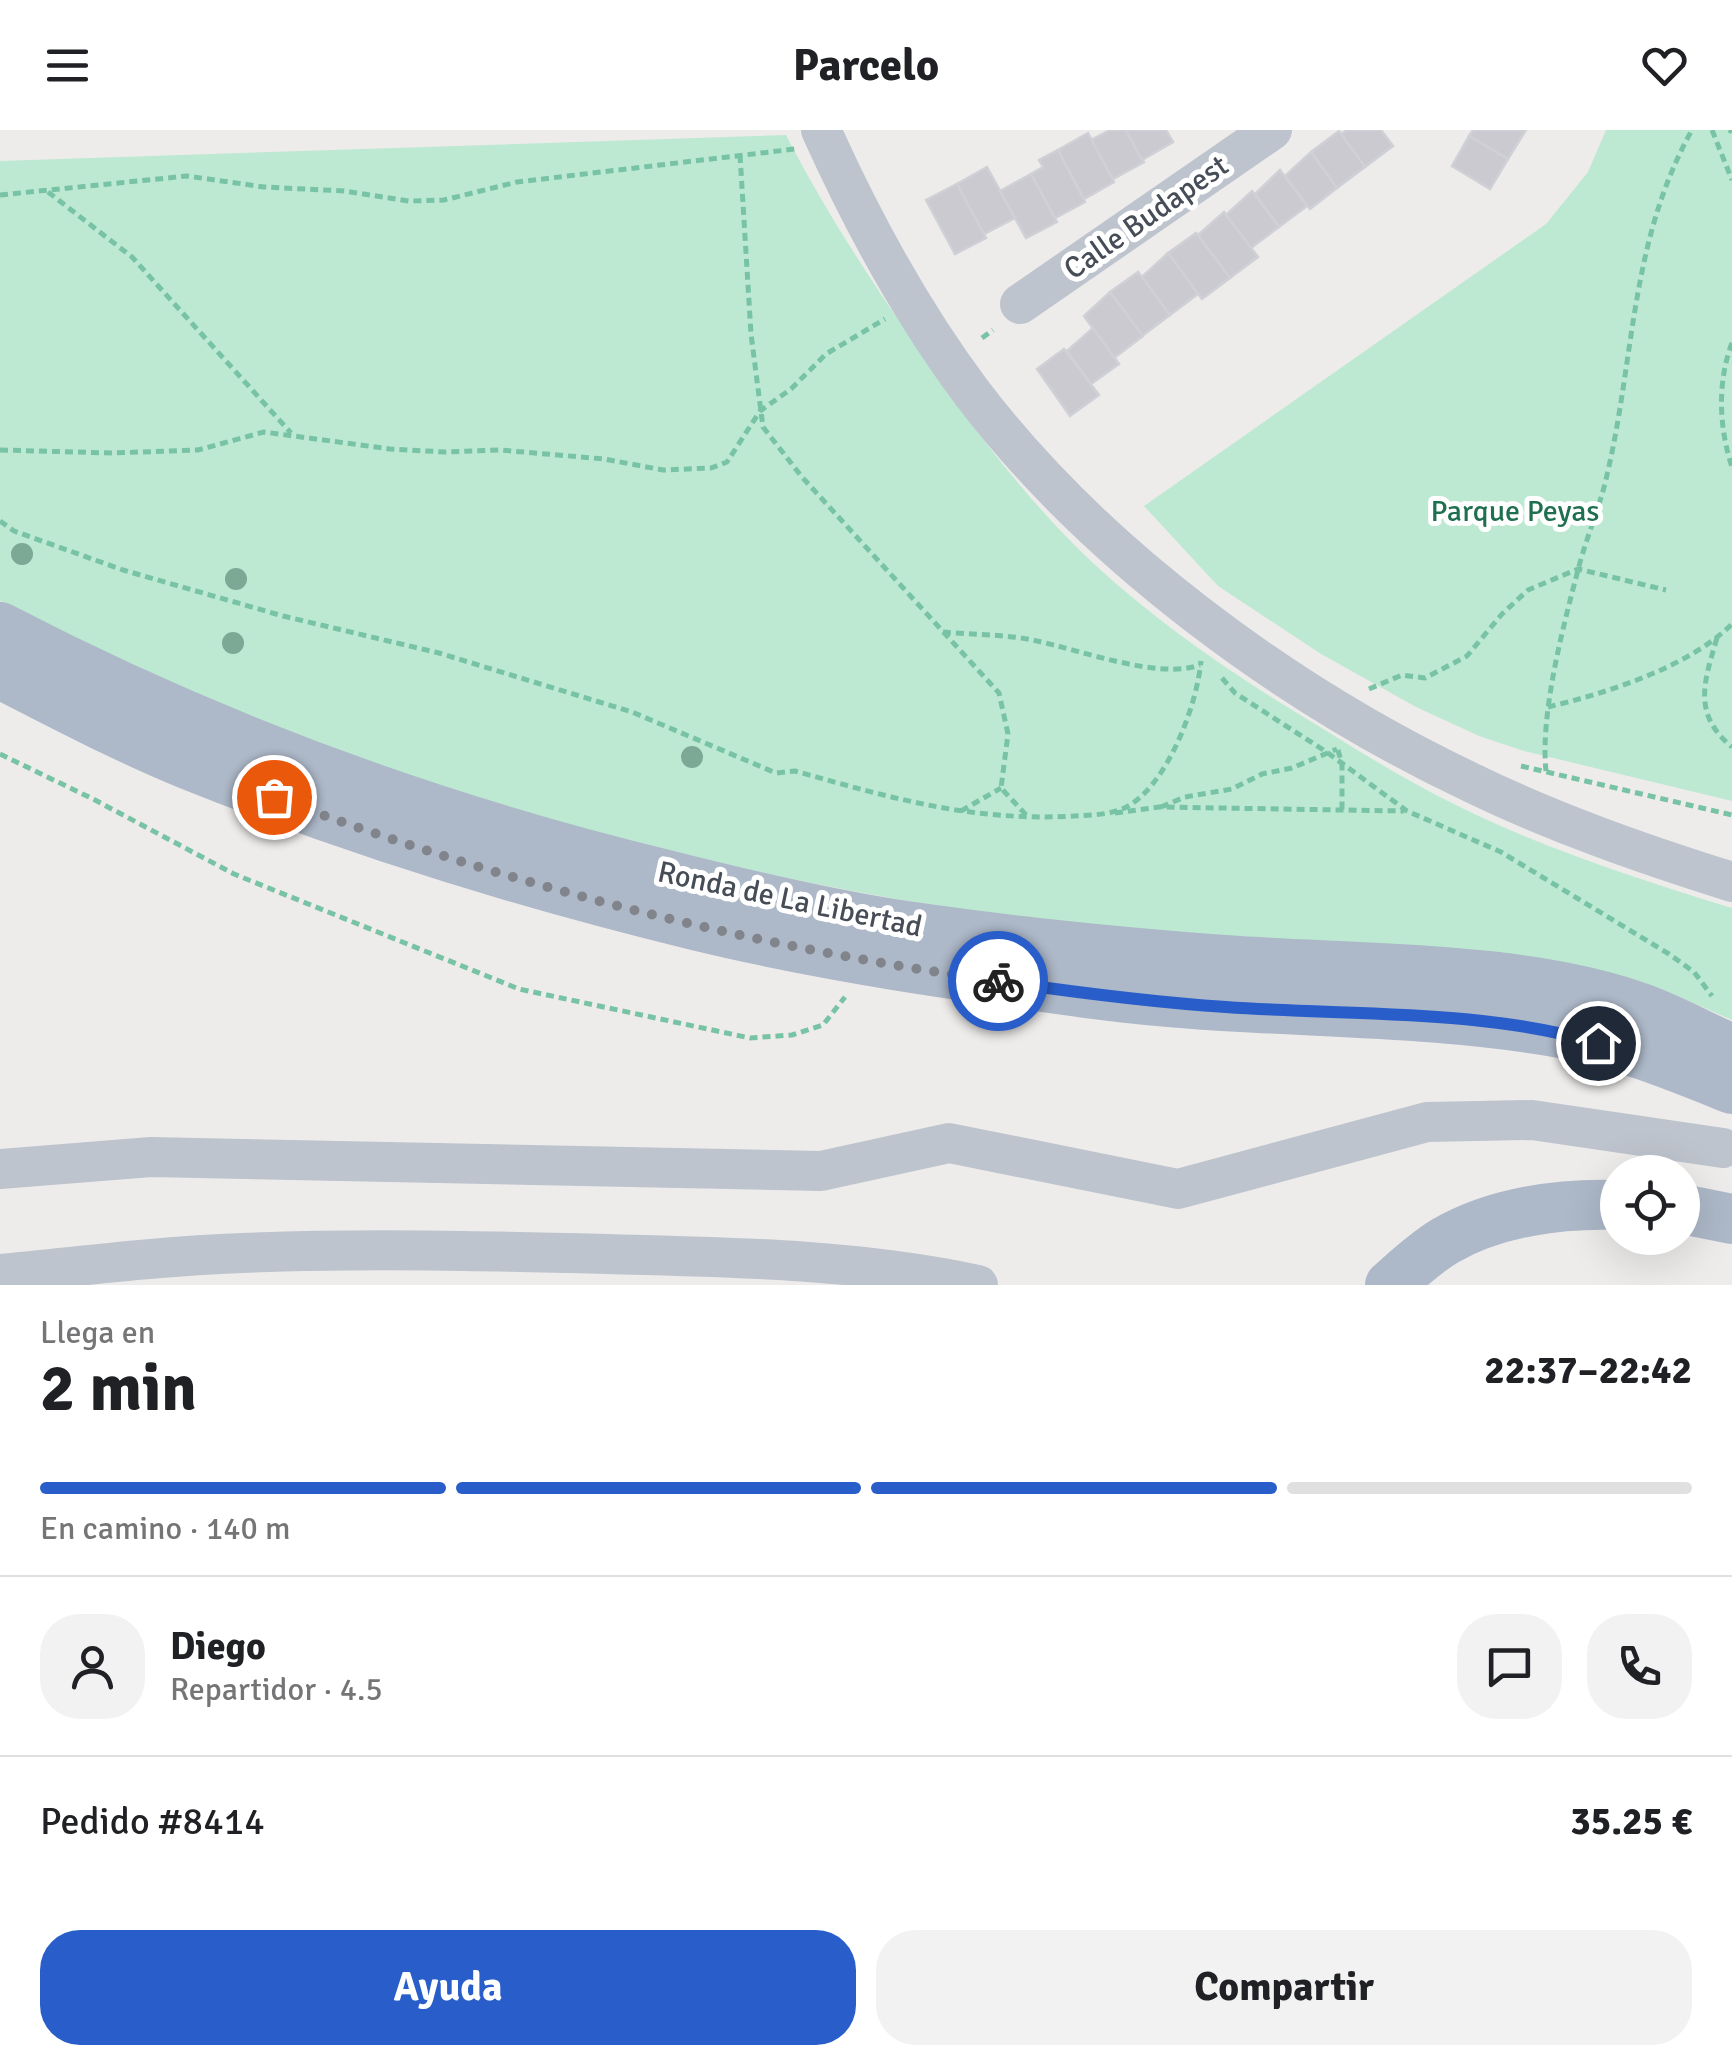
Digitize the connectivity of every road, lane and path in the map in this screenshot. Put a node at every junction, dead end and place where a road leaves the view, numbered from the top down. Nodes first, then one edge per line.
1 (1272, 130) edge
2 (1692, 130) edge
3 (1712, 130) edge
4 (812, 139) edge
5 (740, 155) junction
6 (1732, 180) edge
7 (46, 190) junction
8 (0, 195) edge
9 (896, 312) dead end
10 (1007, 317) joint
11 (982, 338) dead end
12 (1732, 343) edge
13 (760, 411) junction
14 (293, 436) junction
15 (0, 450) edge
16 (1732, 467) edge
17 (0, 520) edge
18 (1578, 568) junction
19 (1666, 590) dead end
20 (1732, 624) edge
21 (0, 627) edge
22 (942, 632) junction
23 (1718, 638) junction
24 (1200, 652) dead end
25 (1201, 665) junction
26 (0, 674) edge
27 (1380, 702) dead end
28 (1548, 707) junction
29 (1336, 739) dead end
30 (1732, 747) edge
31 (1338, 749) junction
32 (1328, 753) junction
33 (0, 754) edge
34 (1342, 765) junction
35 (1517, 765) dead end
36 (1546, 772) junction
37 (1001, 788) junction
38 (1159, 808) junction
39 (1407, 811) junction
40 (958, 812) junction
41 (1342, 812) junction
42 (1102, 814) junction
43 (1732, 815) edge
44 (1028, 817) junction
45 (1732, 882) edge
46 (856, 983) dead end
47 (1725, 1028) edge
48 (1732, 1089) edge
49 (1723, 1148) dead end
50 (0, 1169) edge
51 (1600, 1205) edge
52 (1700, 1213) edge
53 (1732, 1219) edge
54 (0, 1275) edge
55 (192, 1285) edge
56 (978, 1285) edge
57 (1390, 1285) edge

1 - 10 street, Calle Budapest
2 - 18 path
3 - 6 path
4 - 5 path
4 - 45 street
5 - 7 path
5 - 13 path
7 - 8 path
7 - 14 path
9 - 13 path
10 - 11 path
12 - 16 path
13 - 14 path
13 - 22 path
14 - 15 path
17 - 40 path
18 - 19 path
18 - 27 path
18 - 28 path
20 - 23 path
21 - 47 main road, Ronda de La Libertad
22 - 25 path
22 - 37 path
23 - 28 path
23 - 30 path
24 - 25 path
25 - 32 path
25 - 42 path
26 - 48 main road, Ronda de La Libertad
28 - 36 path
29 - 31 path
31 - 32 path
31 - 34 path
32 - 34 path
32 - 38 path
33 - 46 path
34 - 39 path
34 - 41 path
35 - 36 path
36 - 43 path
37 - 40 path
37 - 44 path
38 - 41 path
38 - 42 path
39 - 41 path
39 - 47 path
40 - 44 path
42 - 44 path
49 - 50 street
51 - 57 main road
52 - 53 main road
54 - 55 street
54 - 56 street

